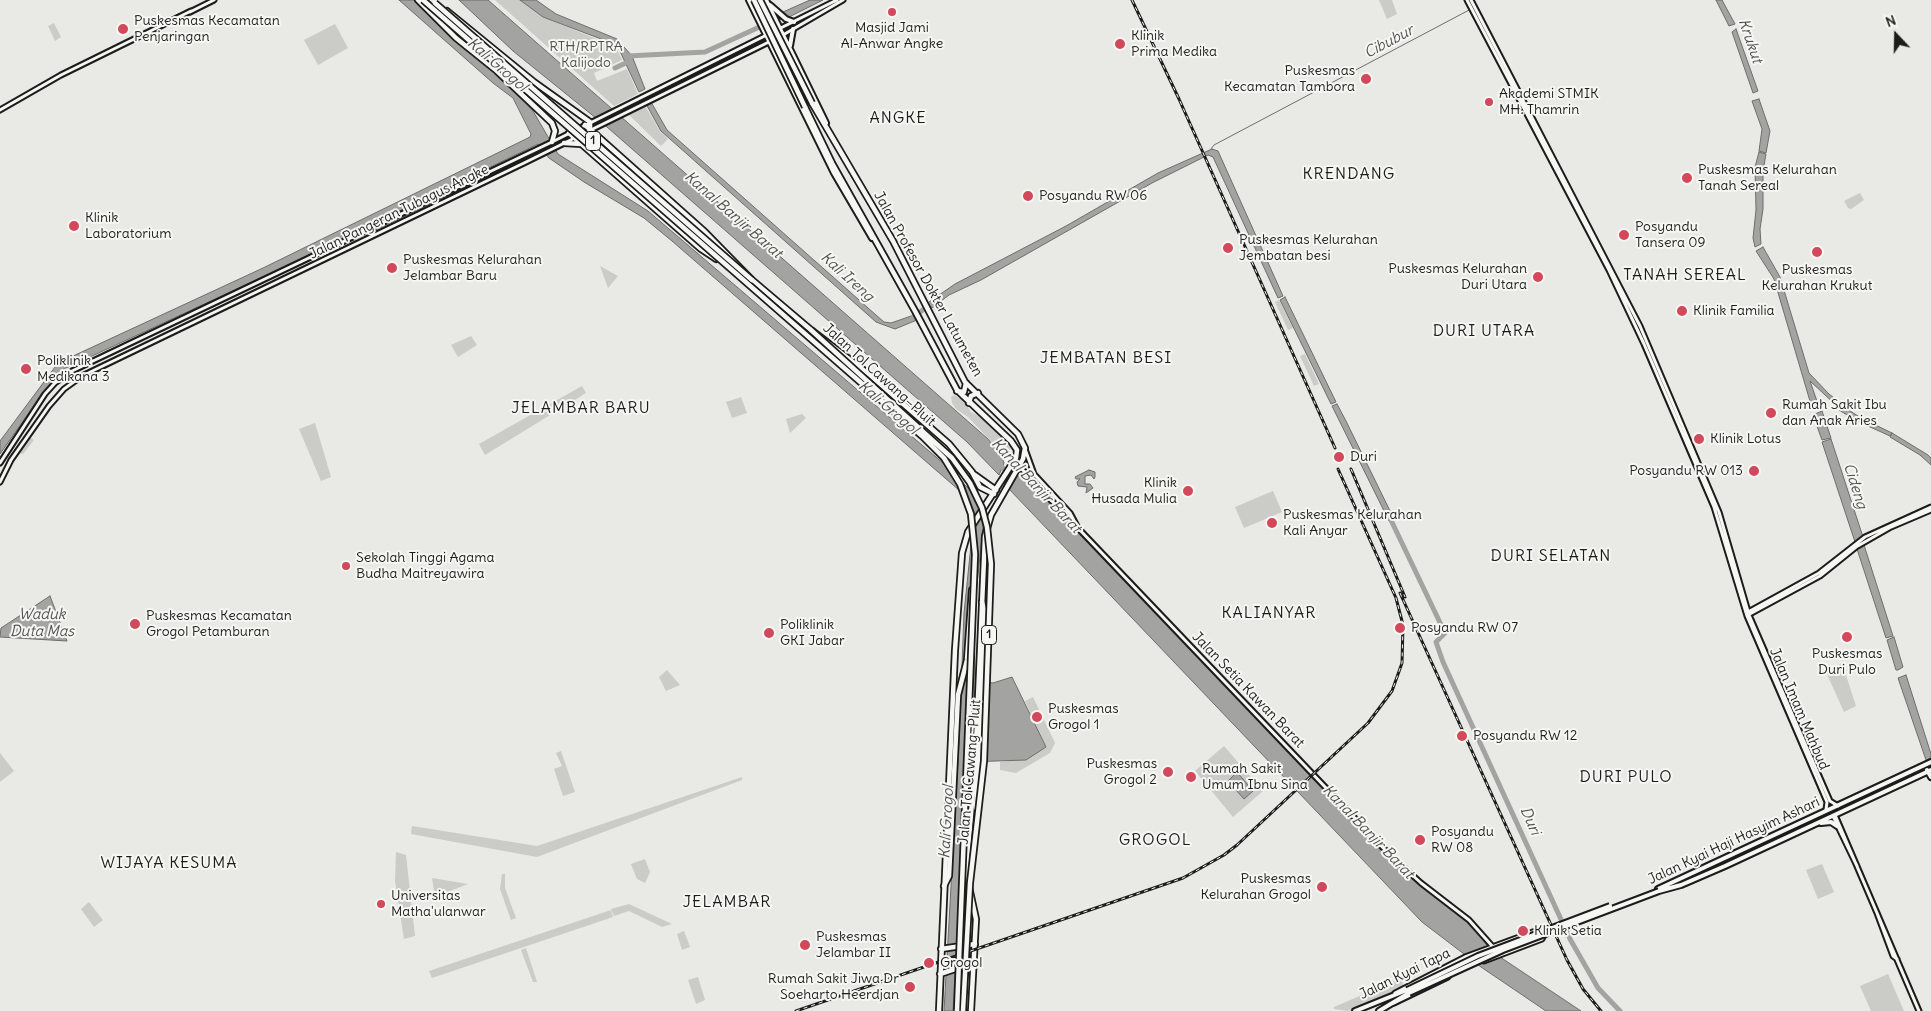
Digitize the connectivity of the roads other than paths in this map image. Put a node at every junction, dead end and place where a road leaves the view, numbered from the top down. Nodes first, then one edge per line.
1 (214, 0) edge
2 (418, 0) edge
3 (423, 0) edge
4 (749, 0) edge
5 (754, 0) edge
6 (760, 0) edge
7 (838, 0) edge
8 (842, 0) edge
9 (1469, 0) edge
10 (433, 1) edge
11 (766, 1) edge
12 (794, 22) junction
13 (780, 29) junction
14 (793, 29) junction
15 (765, 34) junction
16 (783, 35) junction
17 (769, 42) junction
18 (791, 51) junction
19 (777, 57) junction
20 (692, 72) junction
21 (694, 78) junction
22 (0, 110) edge
23 (590, 122) junction
24 (597, 126) junction
25 (590, 129) junction
26 (569, 133) junction
27 (831, 134) junction
28 (598, 137) junction
29 (574, 138) junction
30 (551, 142) junction
31 (564, 143) junction
32 (587, 147) junction
33 (467, 183) junction
34 (484, 183) junction
35 (456, 188) junction
36 (459, 195) junction
37 (367, 232) junction
38 (370, 238) junction
39 (724, 262) junction
40 (752, 280) junction
41 (915, 312) junction
42 (811, 330) junction
43 (966, 382) junction
44 (957, 390) junction
45 (978, 393) junction
46 (969, 404) junction
47 (1025, 448) junction
48 (0, 463) edge
49 (1019, 466) junction
50 (0, 482) edge
51 (993, 494) junction
52 (1931, 509) edge
53 (1071, 518) junction
54 (974, 582) junction
55 (1748, 614) junction
56 (980, 677) junction
57 (1928, 764) edge
58 (1929, 771) edge
59 (1931, 777) edge
60 (1838, 806) junction
61 (1826, 811) junction
62 (1834, 815) junction
63 (1837, 826) junction
64 (1809, 827) junction
65 (974, 857) junction
66 (1857, 866) junction
67 (966, 879) junction
68 (944, 886) junction
69 (1659, 890) junction
70 (1530, 933) junction
71 (1524, 935) junction
72 (1533, 942) junction
73 (975, 944) junction
74 (1528, 944) junction
75 (960, 945) junction
76 (1492, 947) junction
77 (943, 949) junction
78 (971, 964) junction
79 (942, 973) junction
80 (1408, 992) junction
81 (1392, 995) junction
82 (1394, 1004) junction
83 (939, 1011) edge
84 (957, 1011) edge
85 (963, 1011) edge
86 (972, 1011) edge
87 (1354, 1011) edge
88 (1379, 1011) edge
89 (1919, 1011) edge

1 - 22 main road
2 - 30 highway
3 - 39 highway, Jalan Tol Cawang–Pluit / 1, bridge
4 - 15 main road, Jalan Profesor Dokter Latumeten
5 - 41 highway, Jalan Profesor Dokter Latumeten, bridge
6 - 27 highway, bridge
7 - 12 main road, Jalan Pangeran Tubagus Angke
8 - 14 main road, Jalan Pangeran Tubagus Angke
9 - 55 main road
10 - 23 highway, bridge
10 - 40 highway, Jalan Tol Cawang–Pluit / 1, bridge
11 - 12 main road
11 - 13 main road, Jalan Profesor Dokter Latumeten
12 - 13 main road, Jalan Pangeran Tubagus Angke
13 - 15 main road, Jalan Pangeran Tubagus Angke
13 - 16 main road, Jalan Profesor Dokter Latumeten
14 - 16 main road, Jalan Pangeran Tubagus Angke
14 - 18 main road
15 - 17 main road, Jalan Profesor Dokter Latumeten
15 - 20 main road, Jalan Pangeran Tubagus Angke
16 - 17 main road, Jalan Pangeran Tubagus Angke
16 - 18 main road, Jalan Profesor Dokter Latumeten
17 - 19 main road, Jalan Profesor Dokter Latumeten
17 - 21 main road, Jalan Pangeran Tubagus Angke
18 - 19 main road
18 - 27 main road, Jalan Profesor Dokter Latumeten
19 - 41 main road, Jalan Profesor Dokter Latumeten
20 - 21 main road
20 - 23 main road, Jalan Pangeran Tubagus Angke
21 - 24 main road, Jalan Pangeran Tubagus Angke
23 - 25 highway
23 - 26 main road, Jalan Pangeran Tubagus Angke
24 - 25 main road, Jalan Pangeran Tubagus Angke
24 - 28 highway
25 - 28 highway
25 - 29 main road, Jalan Pangeran Tubagus Angke
26 - 29 highway
26 - 30 main road, Jalan Pangeran Tubagus Angke
27 - 43 highway, Jalan Profesor Dokter Latumeten
28 - 40 highway, bridge
29 - 31 main road, Jalan Pangeran Tubagus Angke
29 - 32 highway
30 - 33 main road, Jalan Pangeran Tubagus Angke
31 - 32 highway
31 - 34 main road, Jalan Pangeran Tubagus Angke
32 - 39 highway, bridge
33 - 34 main road
33 - 35 main road, Jalan Pangeran Tubagus Angke
34 - 36 main road, Jalan Pangeran Tubagus Angke
35 - 36 main road
35 - 37 main road, Jalan Pangeran Tubagus Angke
36 - 38 main road, Jalan Pangeran Tubagus Angke
37 - 38 main road
37 - 48 main road, Jalan Pangeran Tubagus Angke
38 - 50 main road, Jalan Pangeran Tubagus Angke
39 - 54 highway, Jalan Tol Cawang–Pluit / 1, bridge
40 - 42 highway, Jalan Tol Cawang–Pluit / 1
41 - 44 highway, Jalan Profesor Dokter Latumeten
42 - 51 highway, bridge
42 - 65 highway, Jalan Tol Cawang–Pluit / 1, bridge
43 - 44 highway
43 - 45 highway, Jalan Profesor Dokter Latumeten
44 - 46 highway, Jalan Profesor Dokter Latumeten
45 - 46 highway
45 - 47 highway, Jalan Profesor Dokter Latumeten
46 - 51 highway, Jalan Profesor Dokter Latumeten
47 - 49 highway
47 - 53 main road, Jalan Setia Kawan Barat
49 - 53 main road, Jalan Setia Kawan Barat
49 - 56 highway
51 - 68 highway, Jalan Profesor Dokter Latumeten, bridge
52 - 55 main road
53 - 76 main road, Jalan Setia Kawan Barat
54 - 68 highway, bridge
54 - 84 highway, Jalan Tol Cawang–Pluit / 1, bridge
55 - 60 main road, Jalan Imam Mahbud
55 - 61 main road, Jalan Imam Mahbud
56 - 65 highway, bridge
56 - 67 highway
57 - 58 main road
57 - 60 main road, Jalan Kyai Haji Hasyim Ashari
58 - 59 main road
58 - 62 main road, Jalan Kyai Haji Hasyim Ashari
60 - 61 main road, Jalan Kyai Haji Hasyim Ashari
61 - 69 main road, Jalan Kyai Haji Hasyim Ashari
62 - 63 main road
62 - 64 main road, Jalan Kyai Haji Hasyim Ashari
62 - 66 main road
63 - 64 main road
63 - 66 main road
64 - 69 main road, Jalan Kyai Haji Hasyim Ashari
65 - 85 highway, Jalan Tol Cawang–Pluit / 1, bridge
66 - 89 main road
67 - 73 highway
67 - 75 highway
68 - 77 highway, Jalan Profesor Dokter Latumeten
69 - 80 main road, Jalan Kyai Haji Hasyim Ashari, bridge
70 - 71 main road
70 - 72 main road
70 - 72 main road
71 - 74 main road
71 - 76 main road
72 - 74 main road
73 - 75 highway
73 - 78 highway
74 - 82 main road, Jalan Kyai Tapa, bridge
75 - 77 highway
76 - 81 main road, Jalan Kyai Tapa, bridge
77 - 79 highway, Jalan Profesor Dokter Latumeten
78 - 79 highway, bridge
78 - 86 highway
79 - 83 highway, Jalan Profesor Dokter Latumeten
80 - 81 main road, Jalan Kyai Haji Hasyim Ashari
80 - 82 main road, Jalan Kyai Haji Hasyim Ashari
81 - 87 main road, Jalan Kyai Tapa
82 - 88 main road, Jalan Kyai Tapa

